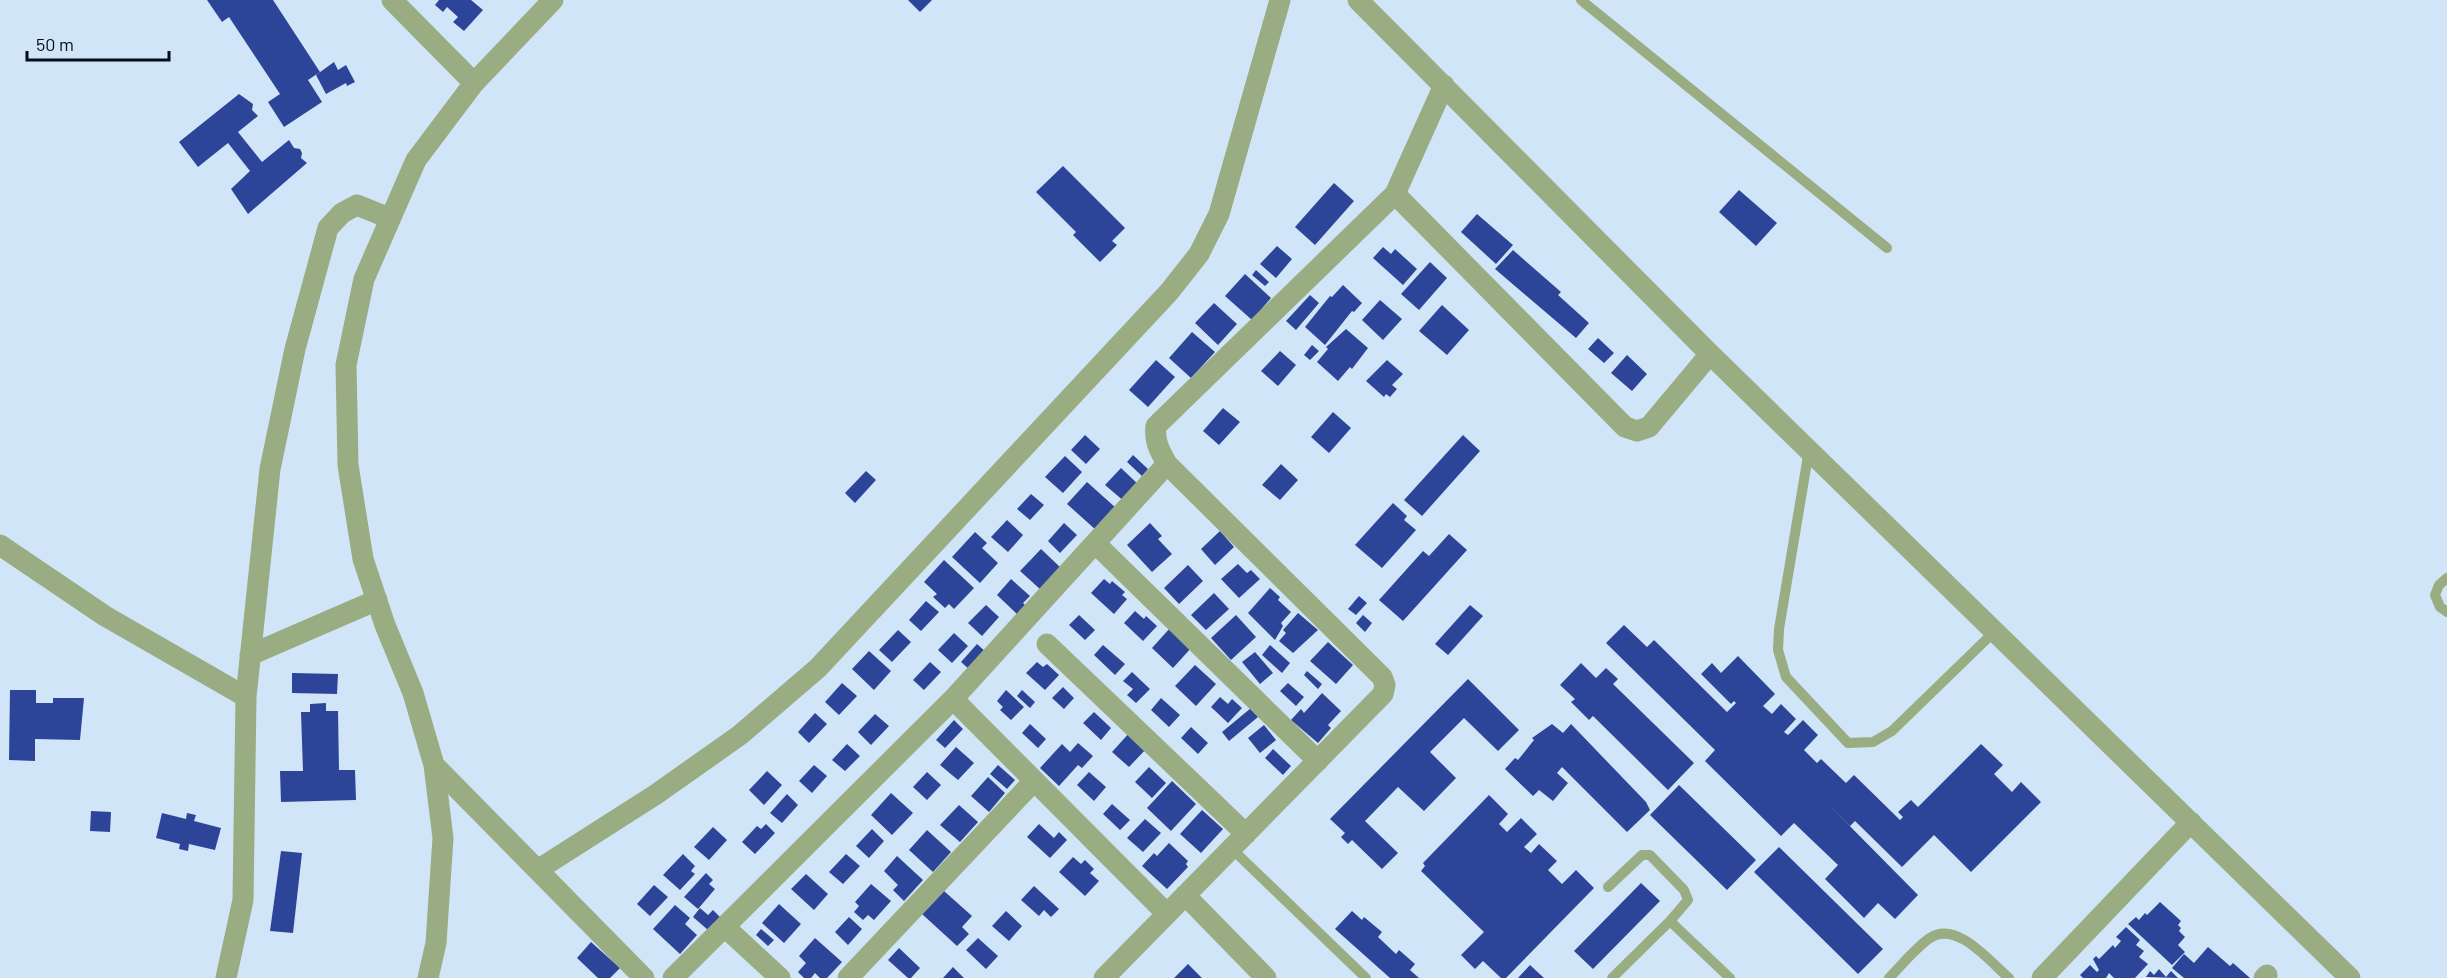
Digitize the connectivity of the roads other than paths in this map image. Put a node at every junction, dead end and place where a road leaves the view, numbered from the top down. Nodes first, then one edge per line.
1 (392, 0) edge
2 (553, 0) edge
3 (1280, 0) edge
4 (1358, 0) edge
5 (1581, 0) edge
6 (474, 83) junction
7 (1444, 85) junction
8 (1395, 194) junction
9 (389, 218) junction
10 (1887, 248) dead end
11 (1710, 354) junction
12 (1809, 450) junction
13 (1167, 464) junction
14 (1095, 543) junction
15 (0, 545) edge
16 (2447, 578) edge
17 (377, 600) junction
18 (2447, 612) edge
19 (1995, 631) junction
20 (1047, 644) dead end
21 (250, 654) junction
22 (246, 697) junction
23 (952, 699) junction
24 (1318, 761) junction
25 (434, 765) junction
26 (1034, 781) junction
27 (2191, 822) junction
28 (1238, 841) junction
29 (538, 869) junction
30 (1608, 887) dead end
31 (1185, 895) junction
32 (1167, 914) junction
33 (1671, 921) junction
34 (726, 928) junction
35 (226, 978) edge
36 (428, 978) edge
37 (644, 978) edge
38 (673, 978) edge
39 (780, 978) edge
40 (848, 978) edge
41 (1104, 978) edge
42 (1266, 978) edge
43 (1366, 978) edge
44 (1612, 978) edge
45 (1730, 978) edge
46 (1889, 978) edge
47 (2009, 978) edge
48 (2042, 978) edge
49 (2350, 978) edge

1 - 6 street
2 - 6 street
3 - 29 street
4 - 7 street
5 - 10 lane
6 - 9 street
7 - 8 street
7 - 11 street
8 - 11 street
8 - 13 street
9 - 17 street
9 - 21 street
11 - 12 street
12 - 19 street
12 - 19 lane
13 - 14 street
13 - 24 street
14 - 23 street
14 - 24 street
15 - 22 street
16 - 18 lane
17 - 21 street
17 - 25 street
19 - 27 street
20 - 28 street
21 - 22 street
22 - 35 street
23 - 26 street
23 - 34 street
24 - 28 street
25 - 29 street
25 - 36 street
26 - 32 street
26 - 40 street
27 - 48 street
27 - 49 street
28 - 31 street
28 - 43 lane
29 - 37 street
30 - 33 lane
31 - 32 street
31 - 42 street
32 - 41 street
33 - 44 lane
33 - 45 lane
34 - 38 street
34 - 39 street
46 - 47 lane

